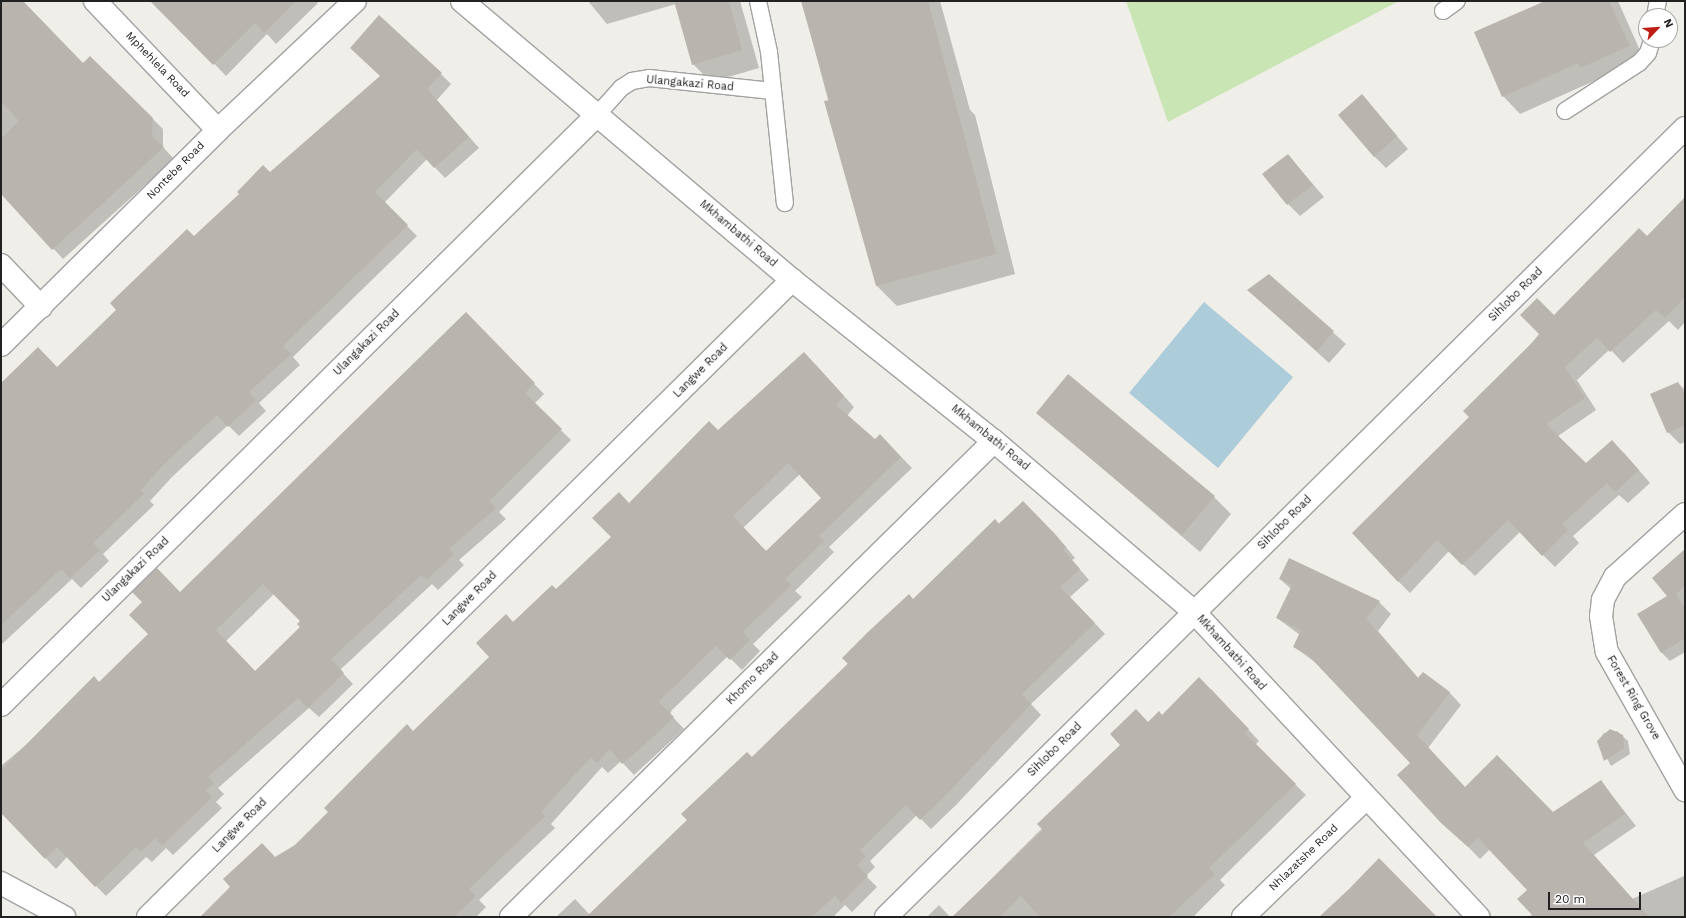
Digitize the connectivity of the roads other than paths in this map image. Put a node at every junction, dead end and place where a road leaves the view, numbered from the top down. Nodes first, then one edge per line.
1 (95, 1) edge
2 (355, 1) edge
3 (462, 1) edge
4 (758, 1) edge
5 (1456, 1) edge
6 (1443, 11) dead end
7 (1650, 48) edge
8 (772, 91) junction
9 (1565, 111) dead end
10 (596, 116) junction
11 (1685, 128) edge
12 (218, 130) junction
13 (785, 203) dead end
14 (1, 265) edge
15 (792, 280) junction
16 (41, 307) junction
17 (1, 345) edge
18 (994, 441) junction
19 (1685, 514) edge
20 (1194, 612) junction
21 (1, 704) edge
22 (1685, 790) edge
23 (1365, 799) junction
24 (1, 883) edge
25 (64, 917) edge
26 (148, 917) edge
27 (511, 917) edge
28 (886, 917) edge
29 (1244, 917) edge
30 (1478, 917) edge

1 - 12 street, Mphehlela Road
2 - 12 street, Nontebe Road
3 - 10 street, Mkhambathi Road
4 - 8 lane
5 - 6 lane
7 - 9 lane
8 - 10 lane, Ulangakazi Road
8 - 13 lane
10 - 15 street, Mkhambathi Road
10 - 21 street, Ulangakazi Road
11 - 20 street, Sihlobo Road
12 - 16 street, Nontebe Road
14 - 16 street
15 - 18 street, Mkhambathi Road
15 - 26 street, Langwe Road
16 - 17 street, Nontebe Road
18 - 20 street, Mkhambathi Road
18 - 27 street, Khomo Road
19 - 22 street, Forest Ring Grove
20 - 23 street, Mkhambathi Road
20 - 28 street, Sihlobo Road
23 - 29 street, Nhlazatshe Road
23 - 30 street, Mkhambathi Road
24 - 25 street

